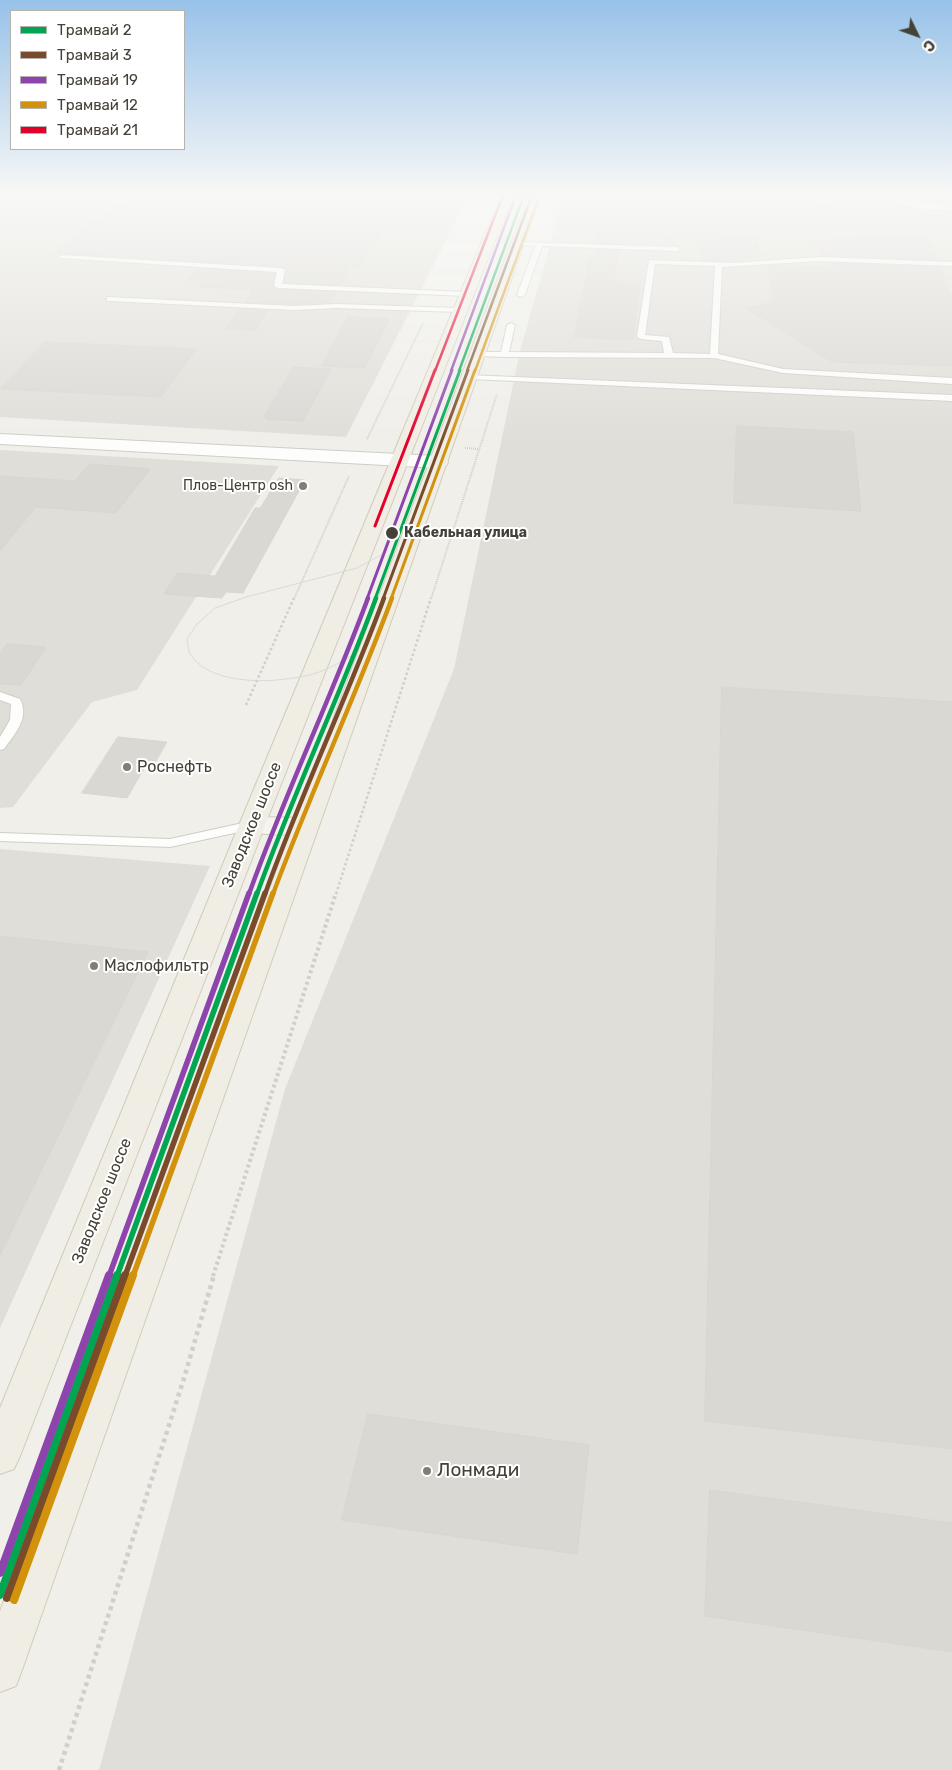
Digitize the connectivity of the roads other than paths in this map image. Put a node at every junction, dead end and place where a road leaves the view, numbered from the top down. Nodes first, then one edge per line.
1 (280, 278) edge
2 (473, 278) edge
3 (505, 278) edge
4 (527, 278) edge
5 (650, 278) edge
6 (719, 278) edge
7 (466, 294) junction
8 (521, 295) dead end
9 (110, 299) dead end
10 (459, 310) junction
11 (511, 325) dead end
12 (477, 354) junction
13 (504, 354) junction
14 (669, 356) junction
15 (714, 356) junction
16 (470, 377) junction
17 (952, 381) edge
18 (952, 398) edge
19 (0, 439) edge
20 (399, 461) junction
21 (439, 462) junction
22 (0, 696) edge
23 (0, 746) edge
24 (252, 825) junction
25 (305, 826) junction
26 (0, 837) edge
27 (0, 1456) edge
28 (0, 1670) edge

1 - 7 lane
2 - 7 main road, Заводское шоссе
3 - 12 main road
4 - 8 lane
5 - 14 lane
6 - 15 lane
7 - 10 main road, Заводское шоссе
9 - 10 lane
10 - 20 main road, Заводское шоссе
11 - 13 lane
12 - 13 lane
12 - 16 main road
13 - 14 lane
14 - 15 lane
15 - 17 lane
16 - 18 lane
16 - 21 main road
19 - 20 street
20 - 21 street
20 - 24 main road, Заводское шоссе
21 - 25 main road
22 - 23 lane
24 - 25 main road
24 - 26 lane
24 - 27 main road, Заводское шоссе
25 - 28 main road

